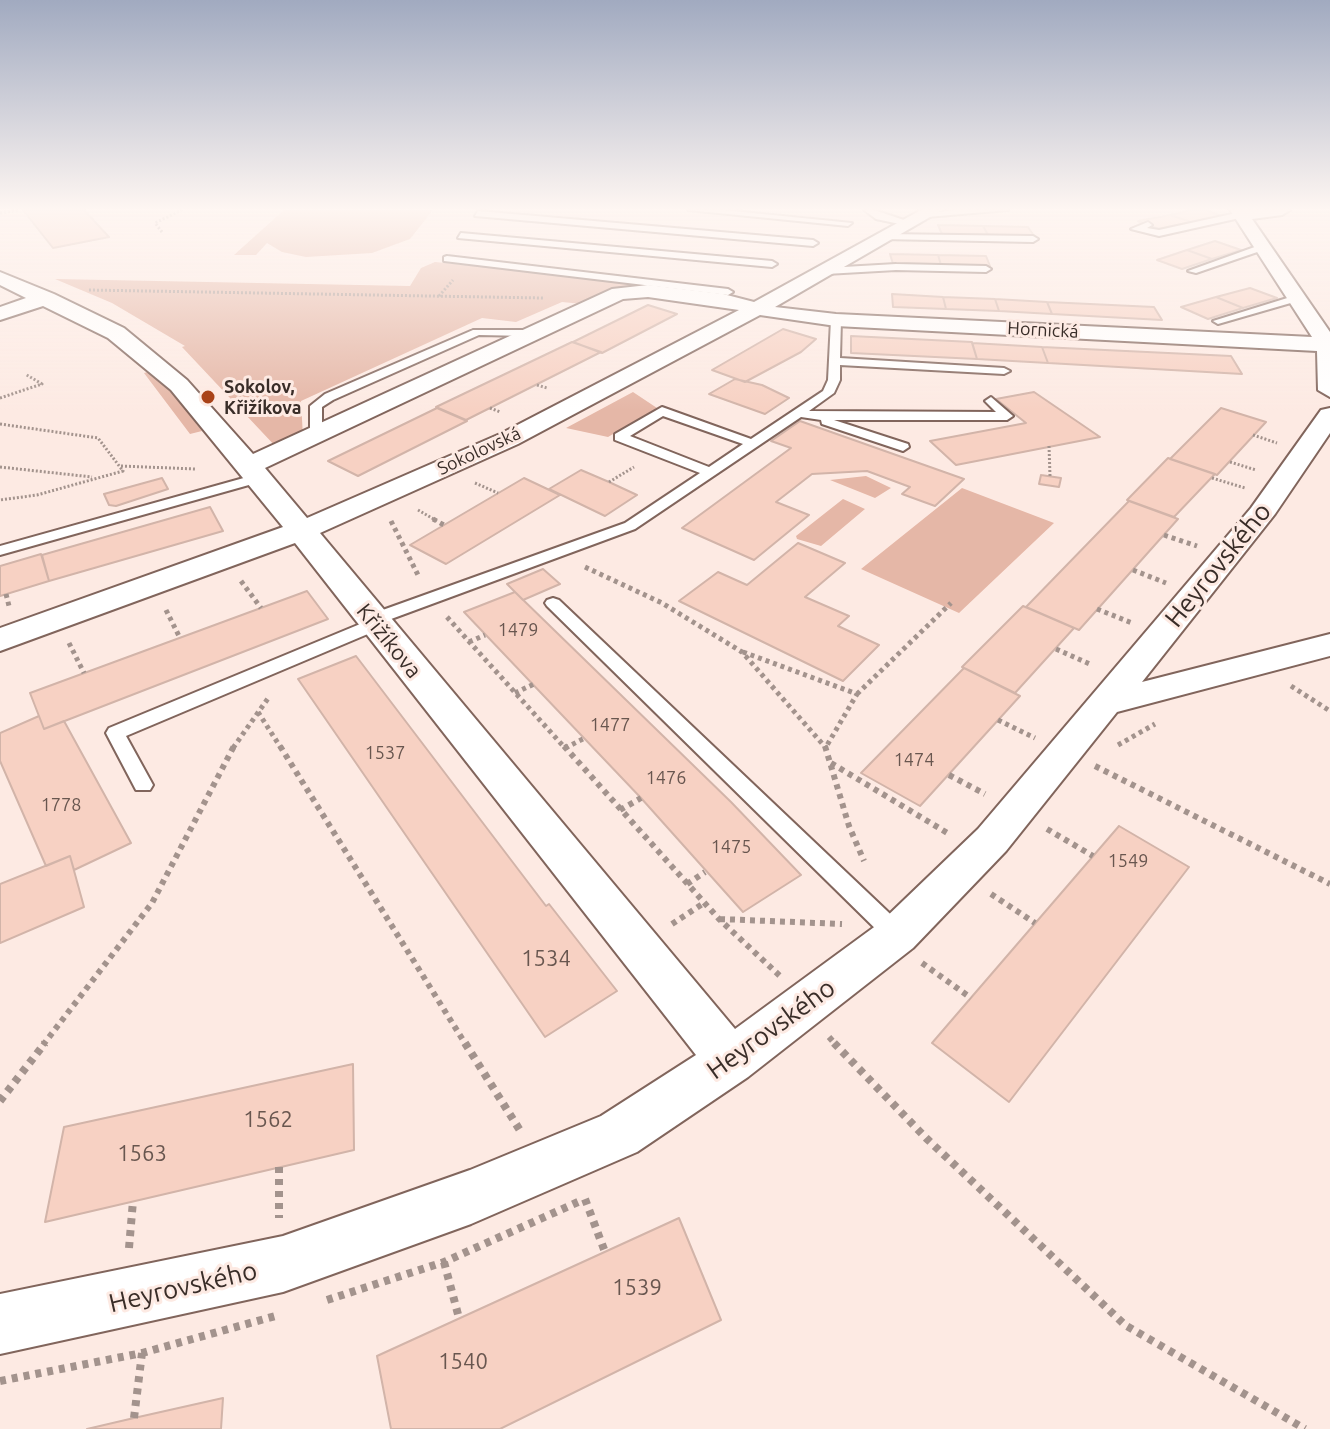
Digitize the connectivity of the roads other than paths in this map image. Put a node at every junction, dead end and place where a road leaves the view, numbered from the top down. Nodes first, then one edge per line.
1 (598, 277) edge
2 (815, 277) edge
3 (1283, 277) edge
4 (0, 278) edge
5 (728, 292) dead end
6 (47, 298) junction
7 (1297, 298) junction
8 (756, 308) junction
9 (3, 311) edge
10 (836, 320) junction
11 (1218, 321) dead end
12 (1329, 345) edge
13 (835, 361) junction
14 (1004, 371) dead end
15 (1330, 390) edge
16 (991, 401) dead end
17 (806, 414) junction
18 (1330, 415) edge
19 (754, 444) junction
20 (903, 447) dead end
21 (254, 472) junction
22 (711, 472) junction
23 (301, 531) junction
24 (0, 551) edge
25 (553, 603) dead end
26 (374, 622) junction
27 (0, 640) edge
28 (1330, 645) edge
29 (1102, 687) junction
30 (143, 785) dead end
31 (909, 948) junction
32 (731, 1061) junction
33 (0, 1324) edge

1 - 5 lane
2 - 8 street, Sokolovská
3 - 7 street
4 - 6 street, Křižíkova
6 - 9 street
6 - 21 street, Křižíkova
7 - 11 lane
7 - 12 street
8 - 10 street, Hornická
8 - 21 street, Hornická
8 - 23 street, Sokolovská
10 - 12 street, Hornická
10 - 13 lane
12 - 15 street
13 - 14 lane
13 - 17 lane
16 - 17 lane
17 - 19 lane
17 - 20 lane
18 - 29 street, Heyrovského
19 - 22 lane
19 - 22 lane
21 - 23 street, Křižíkova
21 - 24 lane
22 - 26 lane
23 - 26 street, Křižíkova
23 - 27 street, Sokolovská
25 - 31 lane
26 - 30 lane
26 - 32 street, Křižíkova
28 - 29 street
29 - 31 street, Heyrovského
31 - 32 street, Heyrovského
32 - 33 street, Heyrovského

